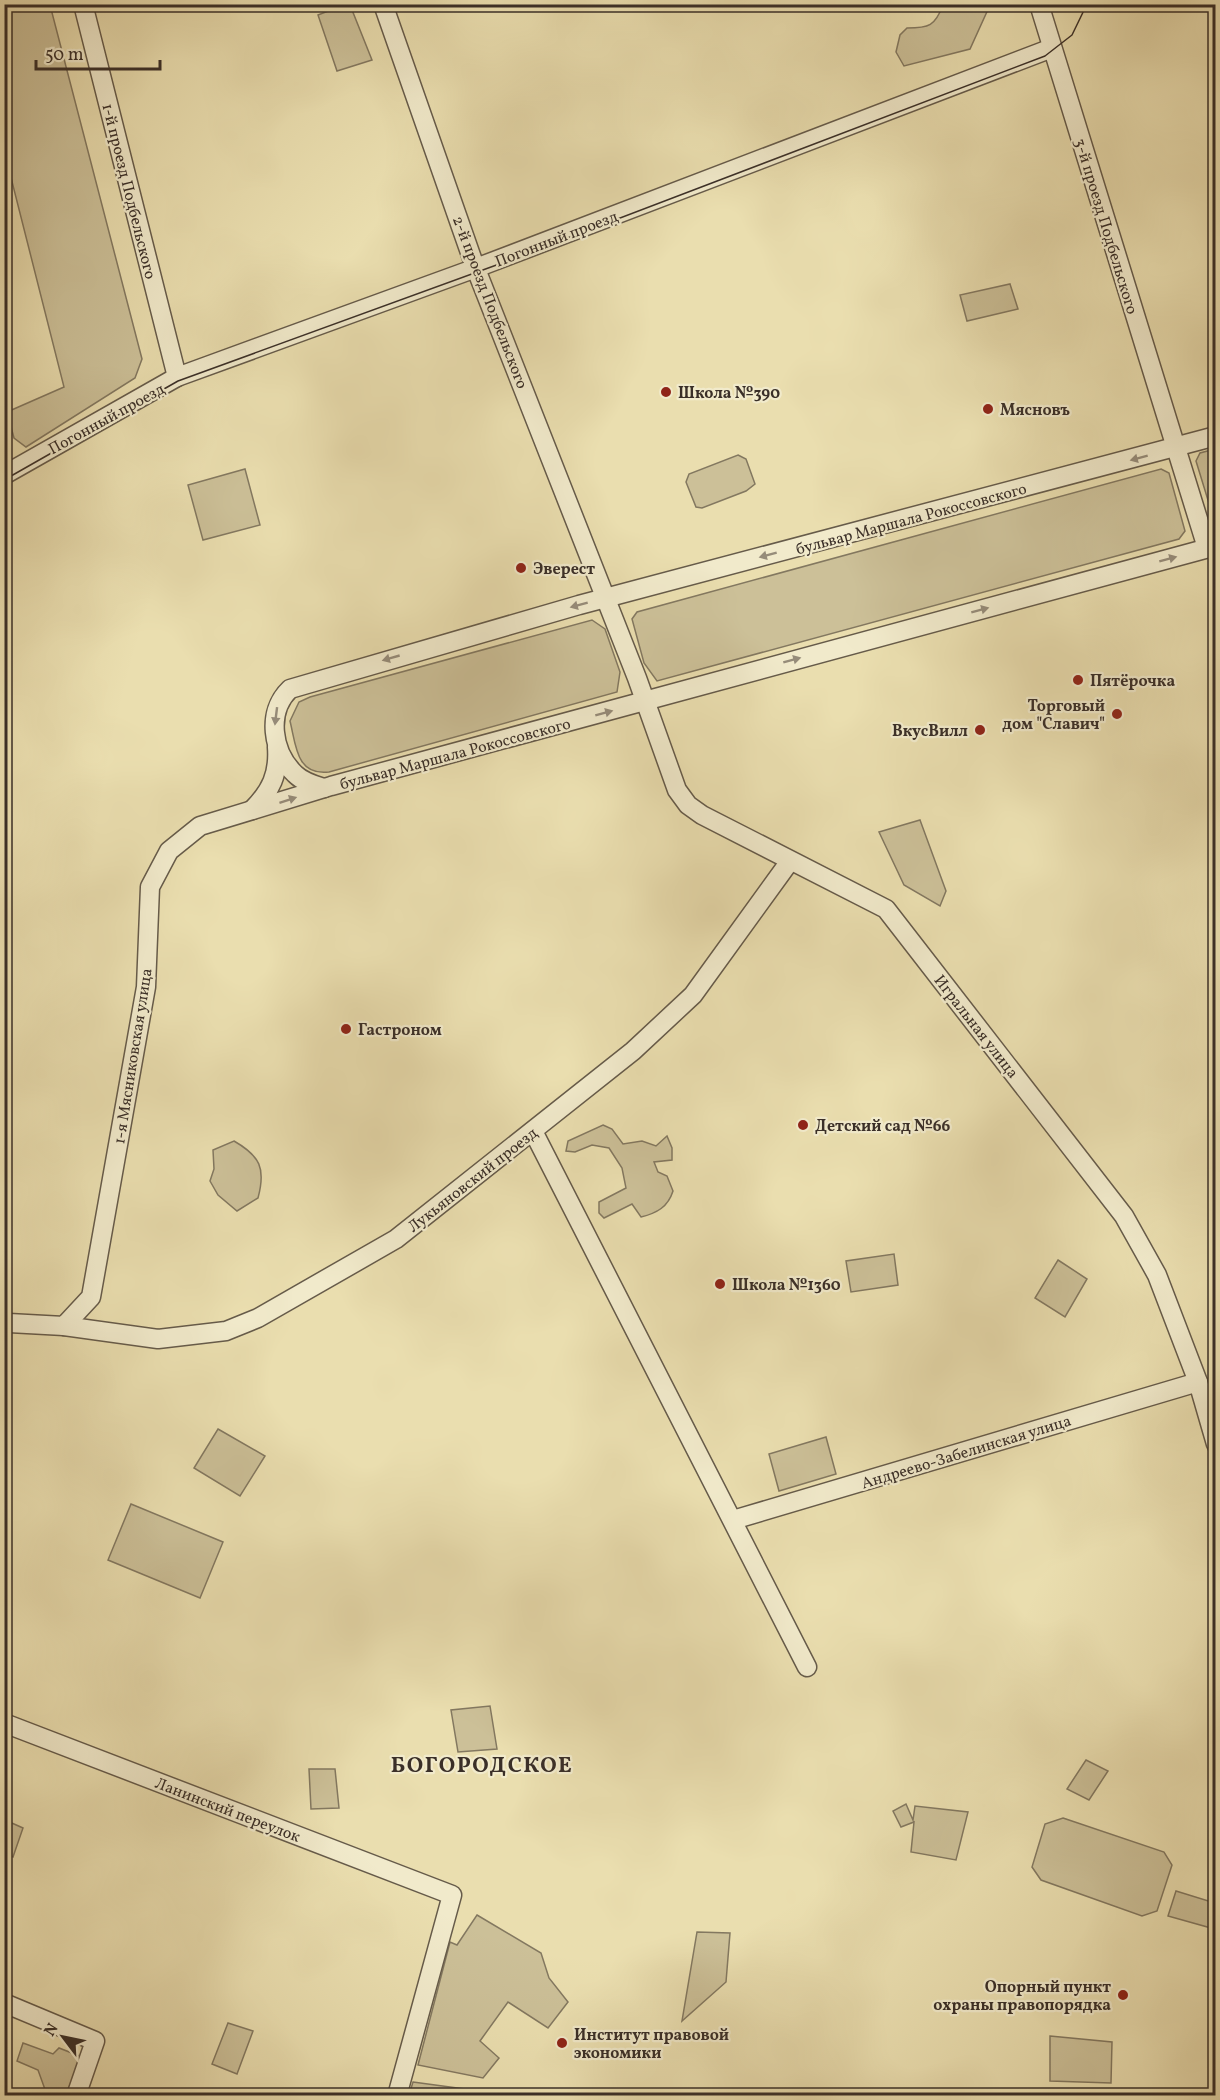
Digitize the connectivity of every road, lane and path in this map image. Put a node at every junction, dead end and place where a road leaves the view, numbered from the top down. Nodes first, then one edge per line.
1 (83, 4) edge
2 (382, 4) edge
3 (1039, 4) edge
4 (1052, 48) junction
5 (476, 268) junction
6 (177, 377) junction
7 (1215, 436) edge
8 (1175, 448) junction
9 (4, 475) edge
10 (1211, 547) edge
11 (606, 598) junction
12 (645, 701) junction
13 (277, 746) junction
14 (324, 788) junction
15 (250, 811) junction
16 (790, 861) junction
17 (533, 1131) junction
18 (4, 1326) edge
19 (64, 1326) junction
20 (1198, 1382) junction
21 (1215, 1444) edge
22 (733, 1520) junction
23 (807, 1667) dead end
24 (4, 1723) edge
25 (4, 2003) edge
26 (76, 2096) edge
27 (398, 2096) edge

1 - 6 street, 1-й проезд Подбельского
2 - 5 street, 2-й проезд Подбельского
3 - 4 street, 3-й проезд Подбельского
4 - 5 street, Погонный проезд
4 - 8 street, 3-й проезд Подбельского
5 - 6 street, Погонный проезд
5 - 11 street, 2-й проезд Подбельского
6 - 9 street, Погонный проезд
7 - 8 street, бульвар Маршала Рокоссовского
8 - 10 street, 3-й проезд Подбельского
8 -> 11 street, бульвар Маршала Рокоссовского
12 -> 10 street, бульвар Маршала Рокоссовского
11 - 12 street
11 -> 13 street, бульвар Маршала Рокоссовского
14 -> 12 street, бульвар Маршала Рокоссовского
12 - 16 street, Игральная улица
13 - 14 street, бульвар Маршала Рокоссовского
13 - 15 street
15 -> 14 street, 1-я Мясниковская улица
15 - 19 street, 1-я Мясниковская улица
16 - 17 street, Лукьяновский проезд
16 - 20 street, Игральная улица
17 - 19 street, Лукьяновский проезд
17 - 22 street
18 - 19 street
20 - 21 street, Игральная улица
20 - 22 street, Андреево-Забелинская улица
22 - 23 street
24 - 27 street, Ланинский переулок
25 - 26 street

